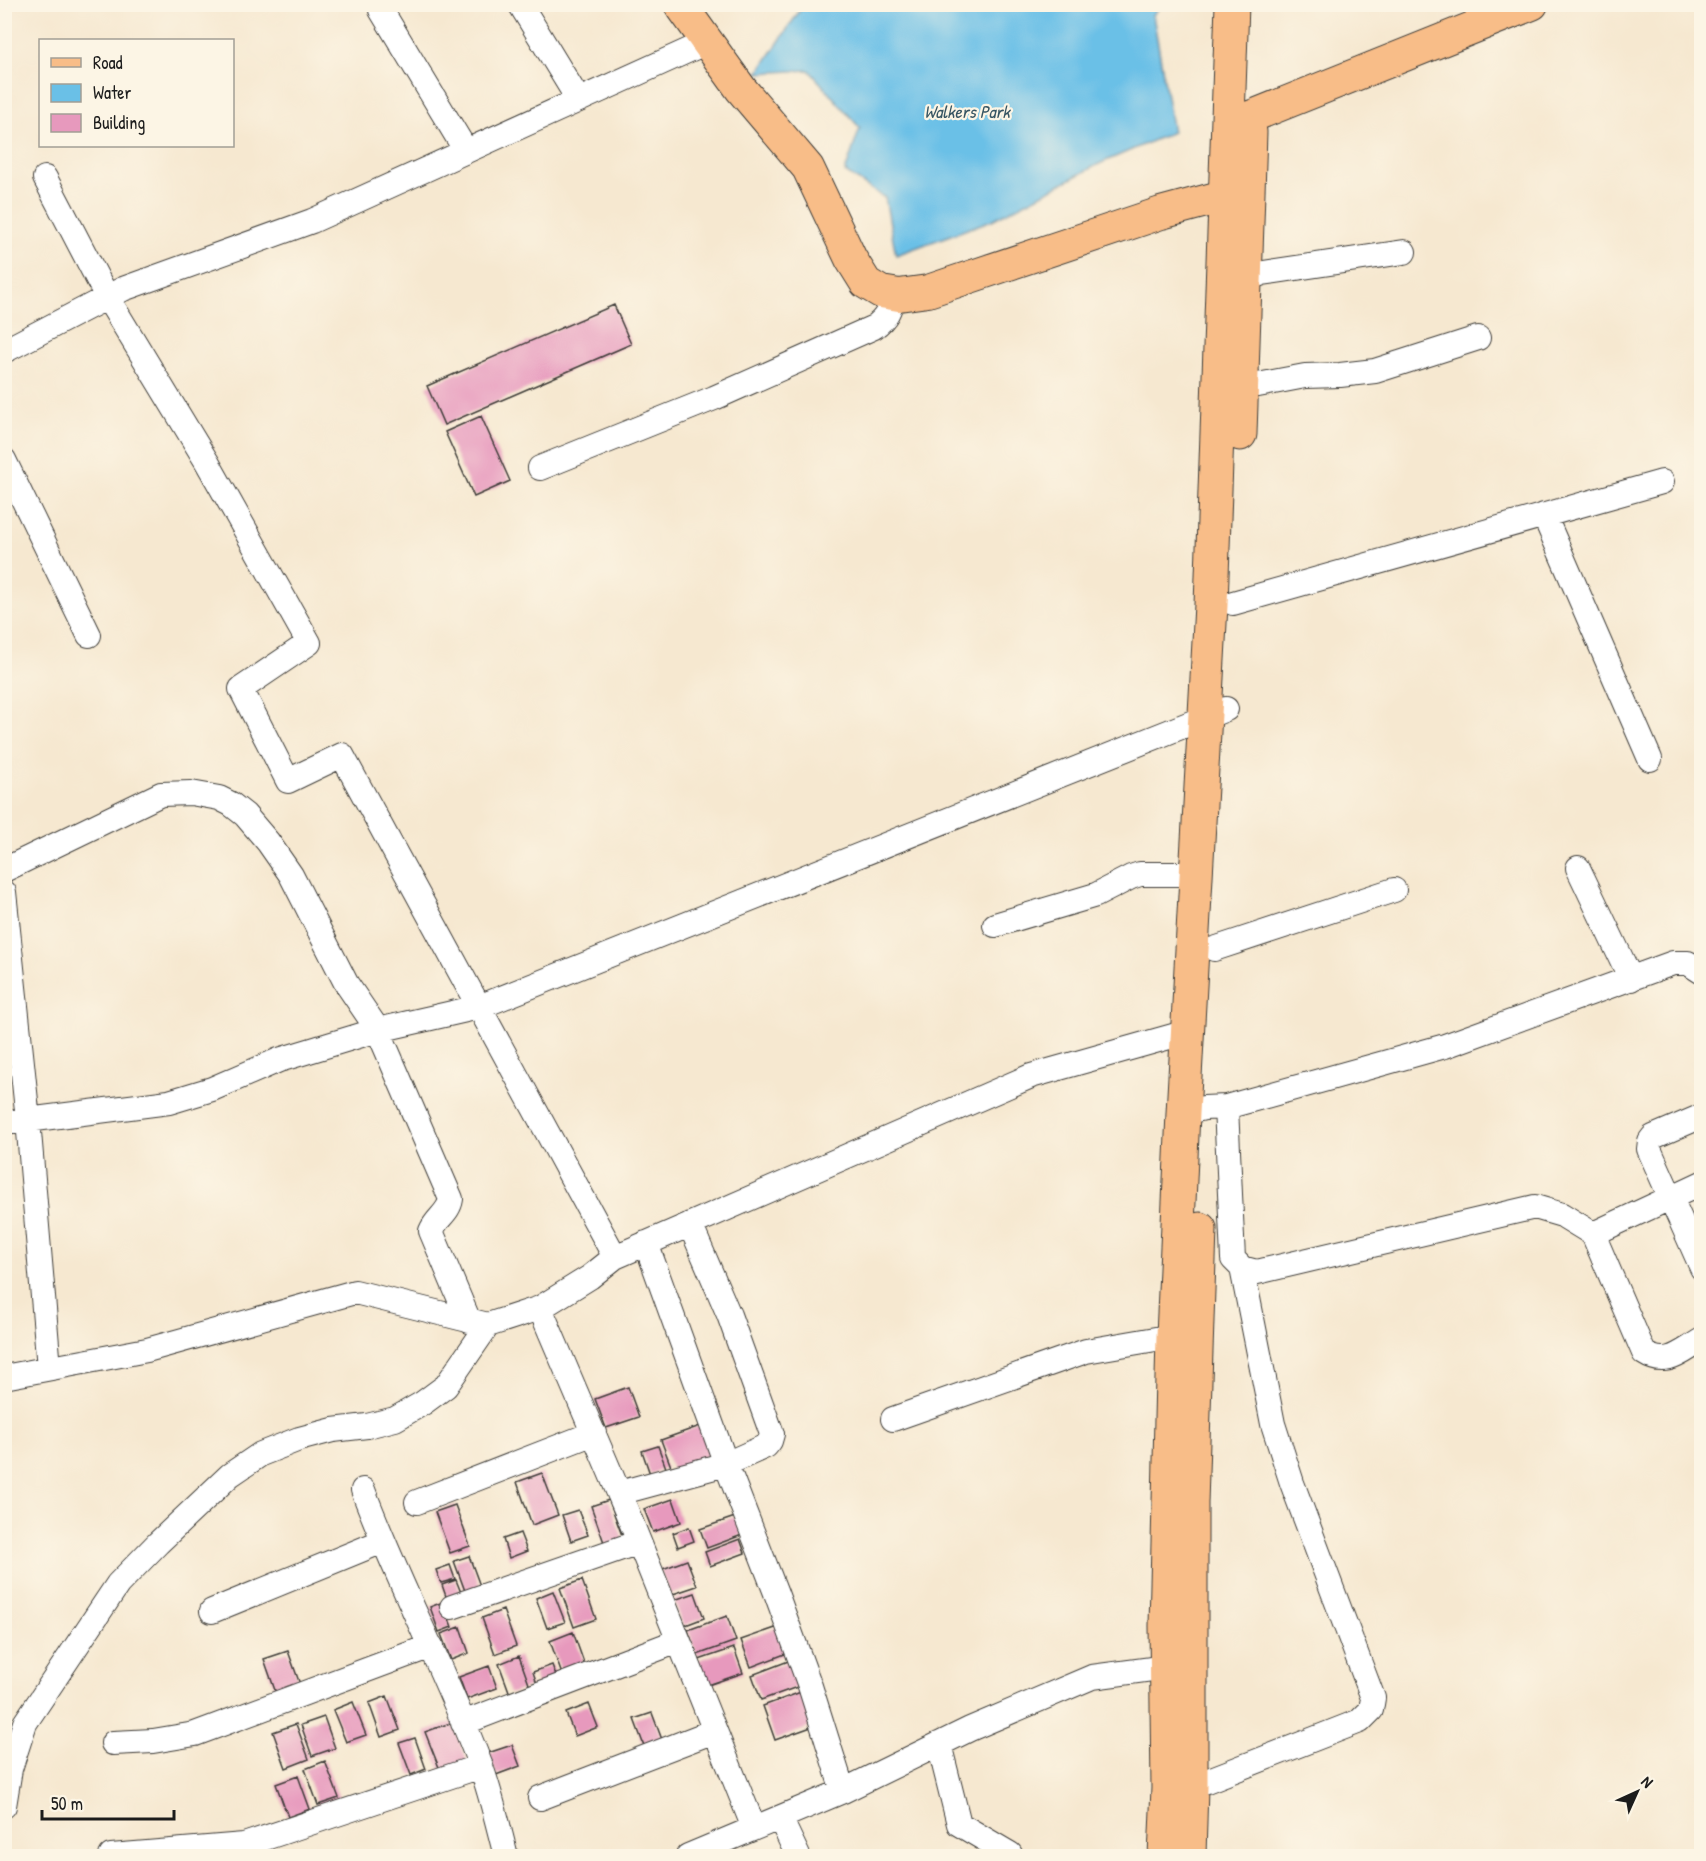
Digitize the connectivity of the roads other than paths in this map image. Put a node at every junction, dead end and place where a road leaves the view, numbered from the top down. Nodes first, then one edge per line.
1 (520, 4) edge
2 (1232, 4) edge
3 (1254, 4) edge
4 (1532, 4) edge
5 (684, 6) edge
6 (381, 10) dead end
7 (707, 42) junction
8 (578, 99) junction
9 (1239, 119) junction
10 (466, 151) junction
11 (45, 178) dead end
12 (1224, 196) junction
13 (1404, 252) dead end
14 (1246, 279) junction
15 (894, 294) junction
16 (107, 297) junction
17 (1478, 338) dead end
18 (4, 351) edge
19 (1242, 388) junction
20 (4, 460) edge
21 (540, 468) dead end
22 (1662, 482) dead end
23 (1544, 515) junction
24 (1233, 603) junction
25 (89, 635) dead end
26 (1215, 713) junction
27 (1650, 759) dead end
28 (1578, 868) dead end
29 (4, 870) edge
30 (1197, 874) junction
31 (1394, 890) dead end
32 (4, 892) edge
33 (995, 925) dead end
34 (1214, 949) junction
35 (1701, 972) edge
36 (1631, 979) junction
37 (479, 1006) junction
38 (378, 1030) junction
39 (1187, 1032) junction
40 (1204, 1109) junction
41 (1701, 1116) edge
42 (16, 1121) edge
43 (1701, 1183) edge
44 (1670, 1197) junction
45 (690, 1224) junction
46 (1593, 1234) junction
47 (646, 1243) junction
48 (615, 1257) junction
49 (1242, 1268) junction
50 (1701, 1268) edge
51 (540, 1308) junction
52 (478, 1323) junction
53 (1173, 1336) junction
54 (1701, 1340) edge
55 (49, 1368) junction
56 (4, 1377) edge
57 (893, 1419) dead end
58 (594, 1433) junction
59 (726, 1464) junction
60 (363, 1490) dead end
61 (619, 1492) junction
62 (417, 1502) dead end
63 (383, 1541) junction
64 (639, 1542) junction
65 (452, 1607) dead end
66 (212, 1611) dead end
67 (1179, 1625) junction
68 (678, 1641) junction
69 (431, 1646) junction
70 (1167, 1667) junction
71 (463, 1723) junction
72 (714, 1731) junction
73 (113, 1743) dead end
74 (939, 1744) junction
75 (481, 1766) junction
76 (1191, 1787) junction
77 (843, 1791) junction
78 (540, 1798) dead end
79 (4, 1806) edge
80 (780, 1818) junction
81 (754, 1828) junction
82 (111, 1857) edge
83 (506, 1857) edge
84 (688, 1857) edge
85 (798, 1857) edge
86 (1010, 1857) edge
87 (1165, 1857) edge
88 (1189, 1857) edge

1 - 8 street
2 - 9 highway
3 - 9 highway
4 - 9 main road
5 - 7 main road
6 - 10 street
7 - 8 street
7 - 15 main road
8 - 10 street
9 - 12 highway
9 - 14 highway
10 - 16 street
11 - 16 street
12 - 15 main road
12 - 26 highway
13 - 14 street
14 - 19 highway
15 - 21 street
16 - 18 street
16 - 37 street
17 - 19 street
19 - 24 highway
20 - 25 street
22 - 23 street
23 - 24 street
23 - 27 street
24 - 26 highway
26 - 30 highway
26 - 34 highway
26 - 37 street
28 - 36 street
29 - 38 street
30 - 33 street
30 - 39 highway
31 - 34 street
32 - 42 street
34 - 40 highway
35 - 36 street
36 - 40 street
37 - 38 street
37 - 48 street
38 - 42 street
38 - 52 street
39 - 40 highway
39 - 45 street
40 - 49 street
40 - 53 highway
40 - 67 highway
41 - 44 street
42 - 55 street
43 - 44 street
44 - 46 street
44 - 50 street
45 - 47 street
45 - 59 street
46 - 49 street
46 - 54 street
47 - 48 street
47 - 59 street
48 - 51 street
49 - 76 street
51 - 52 street
51 - 58 street
52 - 55 street
52 - 79 street
53 - 57 street
53 - 67 highway
55 - 56 street
58 - 61 street
58 - 62 street
59 - 61 street
59 - 77 street
60 - 63 street
61 - 64 street
63 - 66 street
63 - 69 street
64 - 65 street
64 - 68 street
67 - 70 highway
67 - 76 highway
68 - 71 street
68 - 72 street
69 - 71 street
69 - 73 street
70 - 74 street
70 - 87 highway
71 - 75 street
72 - 78 street
72 - 81 street
74 - 77 street
74 - 86 street
75 - 82 street
75 - 83 street
76 - 88 highway
77 - 80 street
80 - 81 street
80 - 85 street
81 - 84 street

